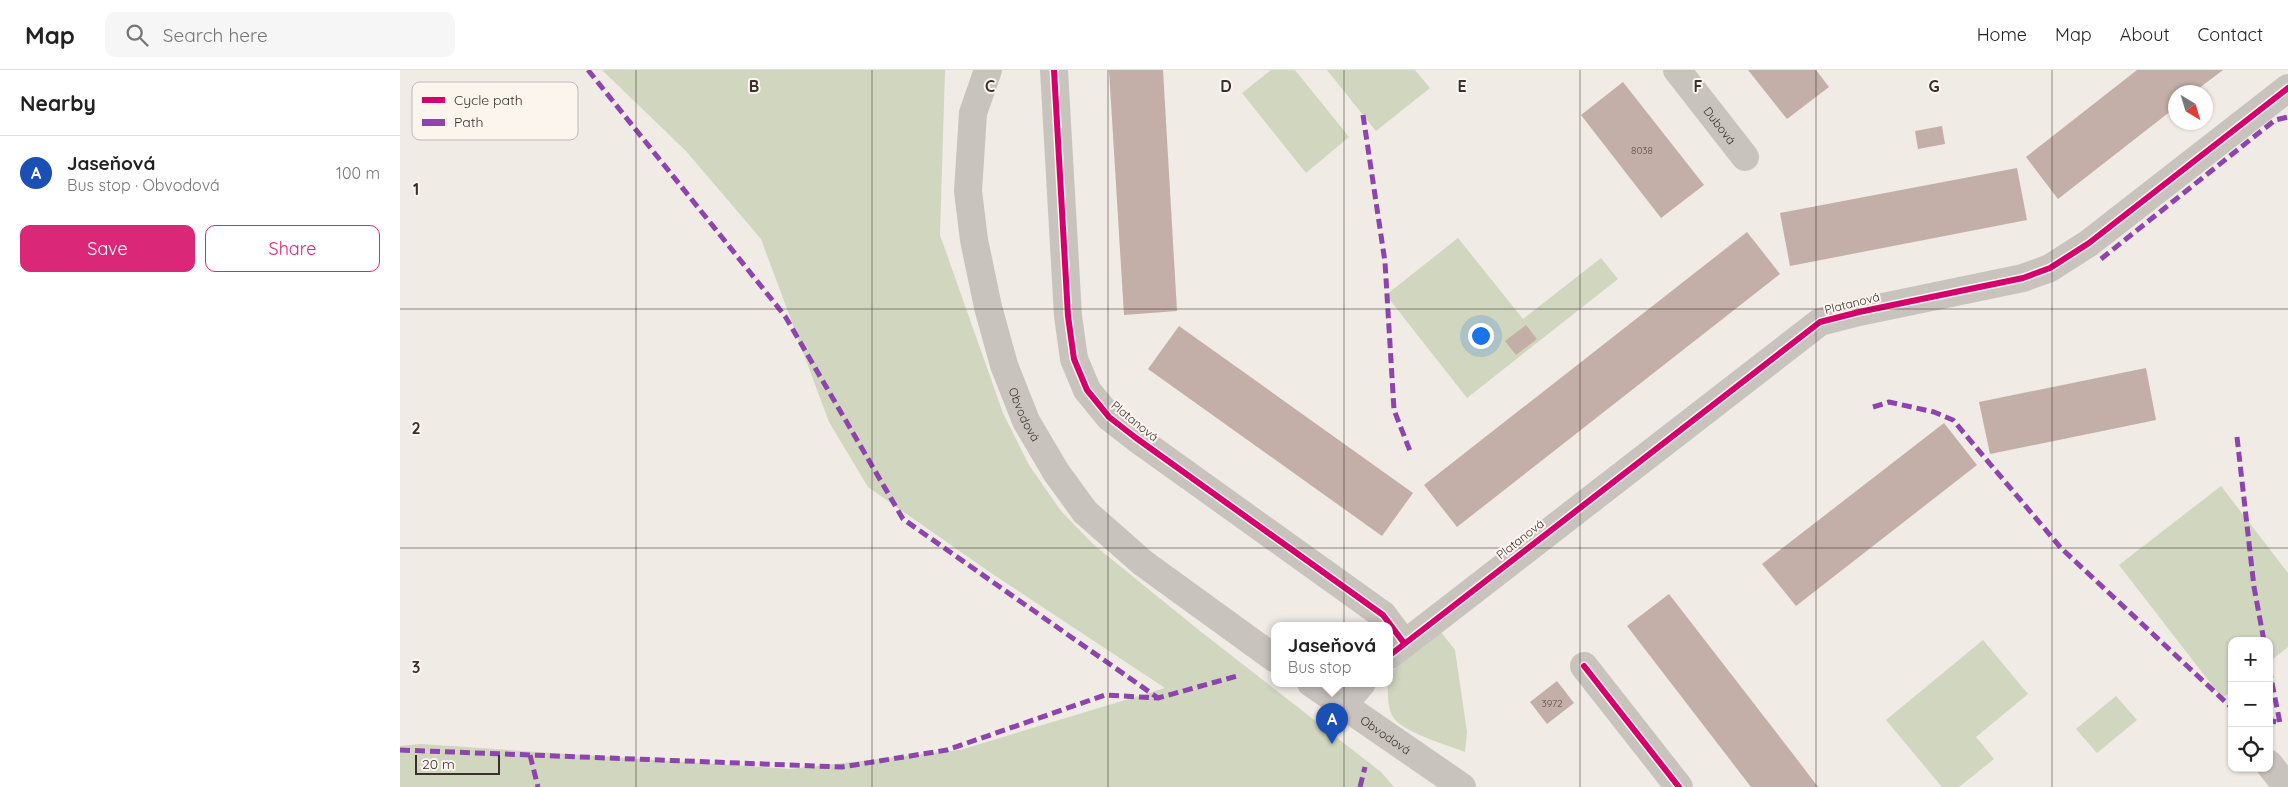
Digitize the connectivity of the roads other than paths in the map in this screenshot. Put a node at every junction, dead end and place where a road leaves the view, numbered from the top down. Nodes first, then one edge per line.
1 (988, 70) edge
2 (1054, 70) edge
3 (1677, 70) edge
4 (2288, 88) edge
5 (1745, 157) dead end
6 (1386, 622) edge
7 (1397, 649) edge
8 (1271, 656) edge
9 (1584, 666) dead end
10 (1317, 687) edge
11 (1359, 687) edge
12 (1343, 705) junction
13 (2273, 769) edge
14 (1434, 775) edge
15 (1462, 787) edge
16 (1679, 787) edge
17 (2288, 787) edge

1 - 8 street, Obvodová
2 - 6 street, Platanová
3 - 5 street, Dubová
4 - 7 street, Platanová
9 - 16 street
10 - 12 street, Obvodová
11 - 12 street
12 - 14 street, Obvodová
13 - 17 street
14 - 15 street, Obvodová

